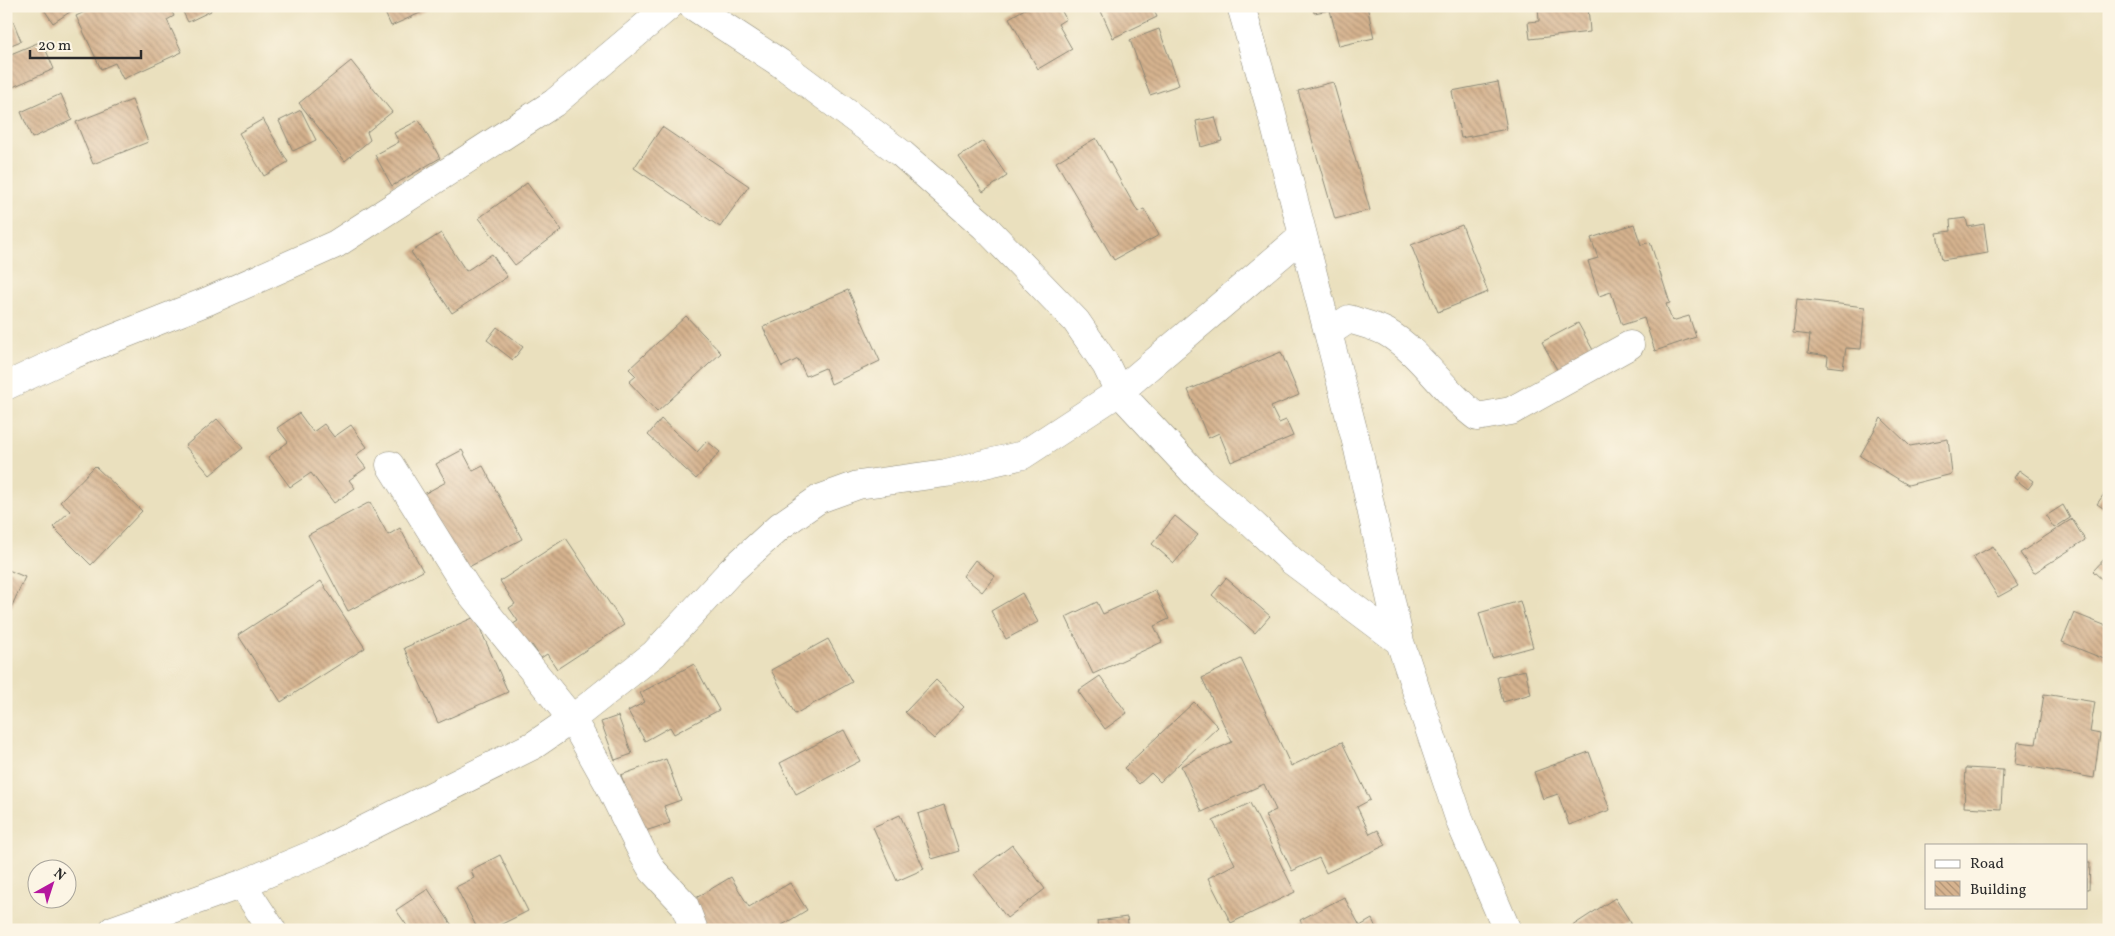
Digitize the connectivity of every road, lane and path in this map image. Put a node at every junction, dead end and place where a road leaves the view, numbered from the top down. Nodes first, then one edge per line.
1 (669, 6) edge
2 (693, 6) edge
3 (1241, 6) edge
4 (1303, 236) junction
5 (1328, 333) junction
6 (1630, 345) dead end
7 (6, 386) edge
8 (1119, 392) junction
9 (390, 465) dead end
10 (1400, 642) junction
11 (572, 719) junction
12 (242, 884) junction
13 (113, 930) edge
14 (272, 930) edge
15 (694, 930) edge
16 (1507, 930) edge

1 - 7 street
2 - 8 street
3 - 4 street
4 - 5 street
4 - 8 street
5 - 6 street
5 - 10 street
8 - 10 street
8 - 11 street
9 - 11 street
10 - 16 street
11 - 12 street
11 - 15 street
12 - 13 street
12 - 14 street

